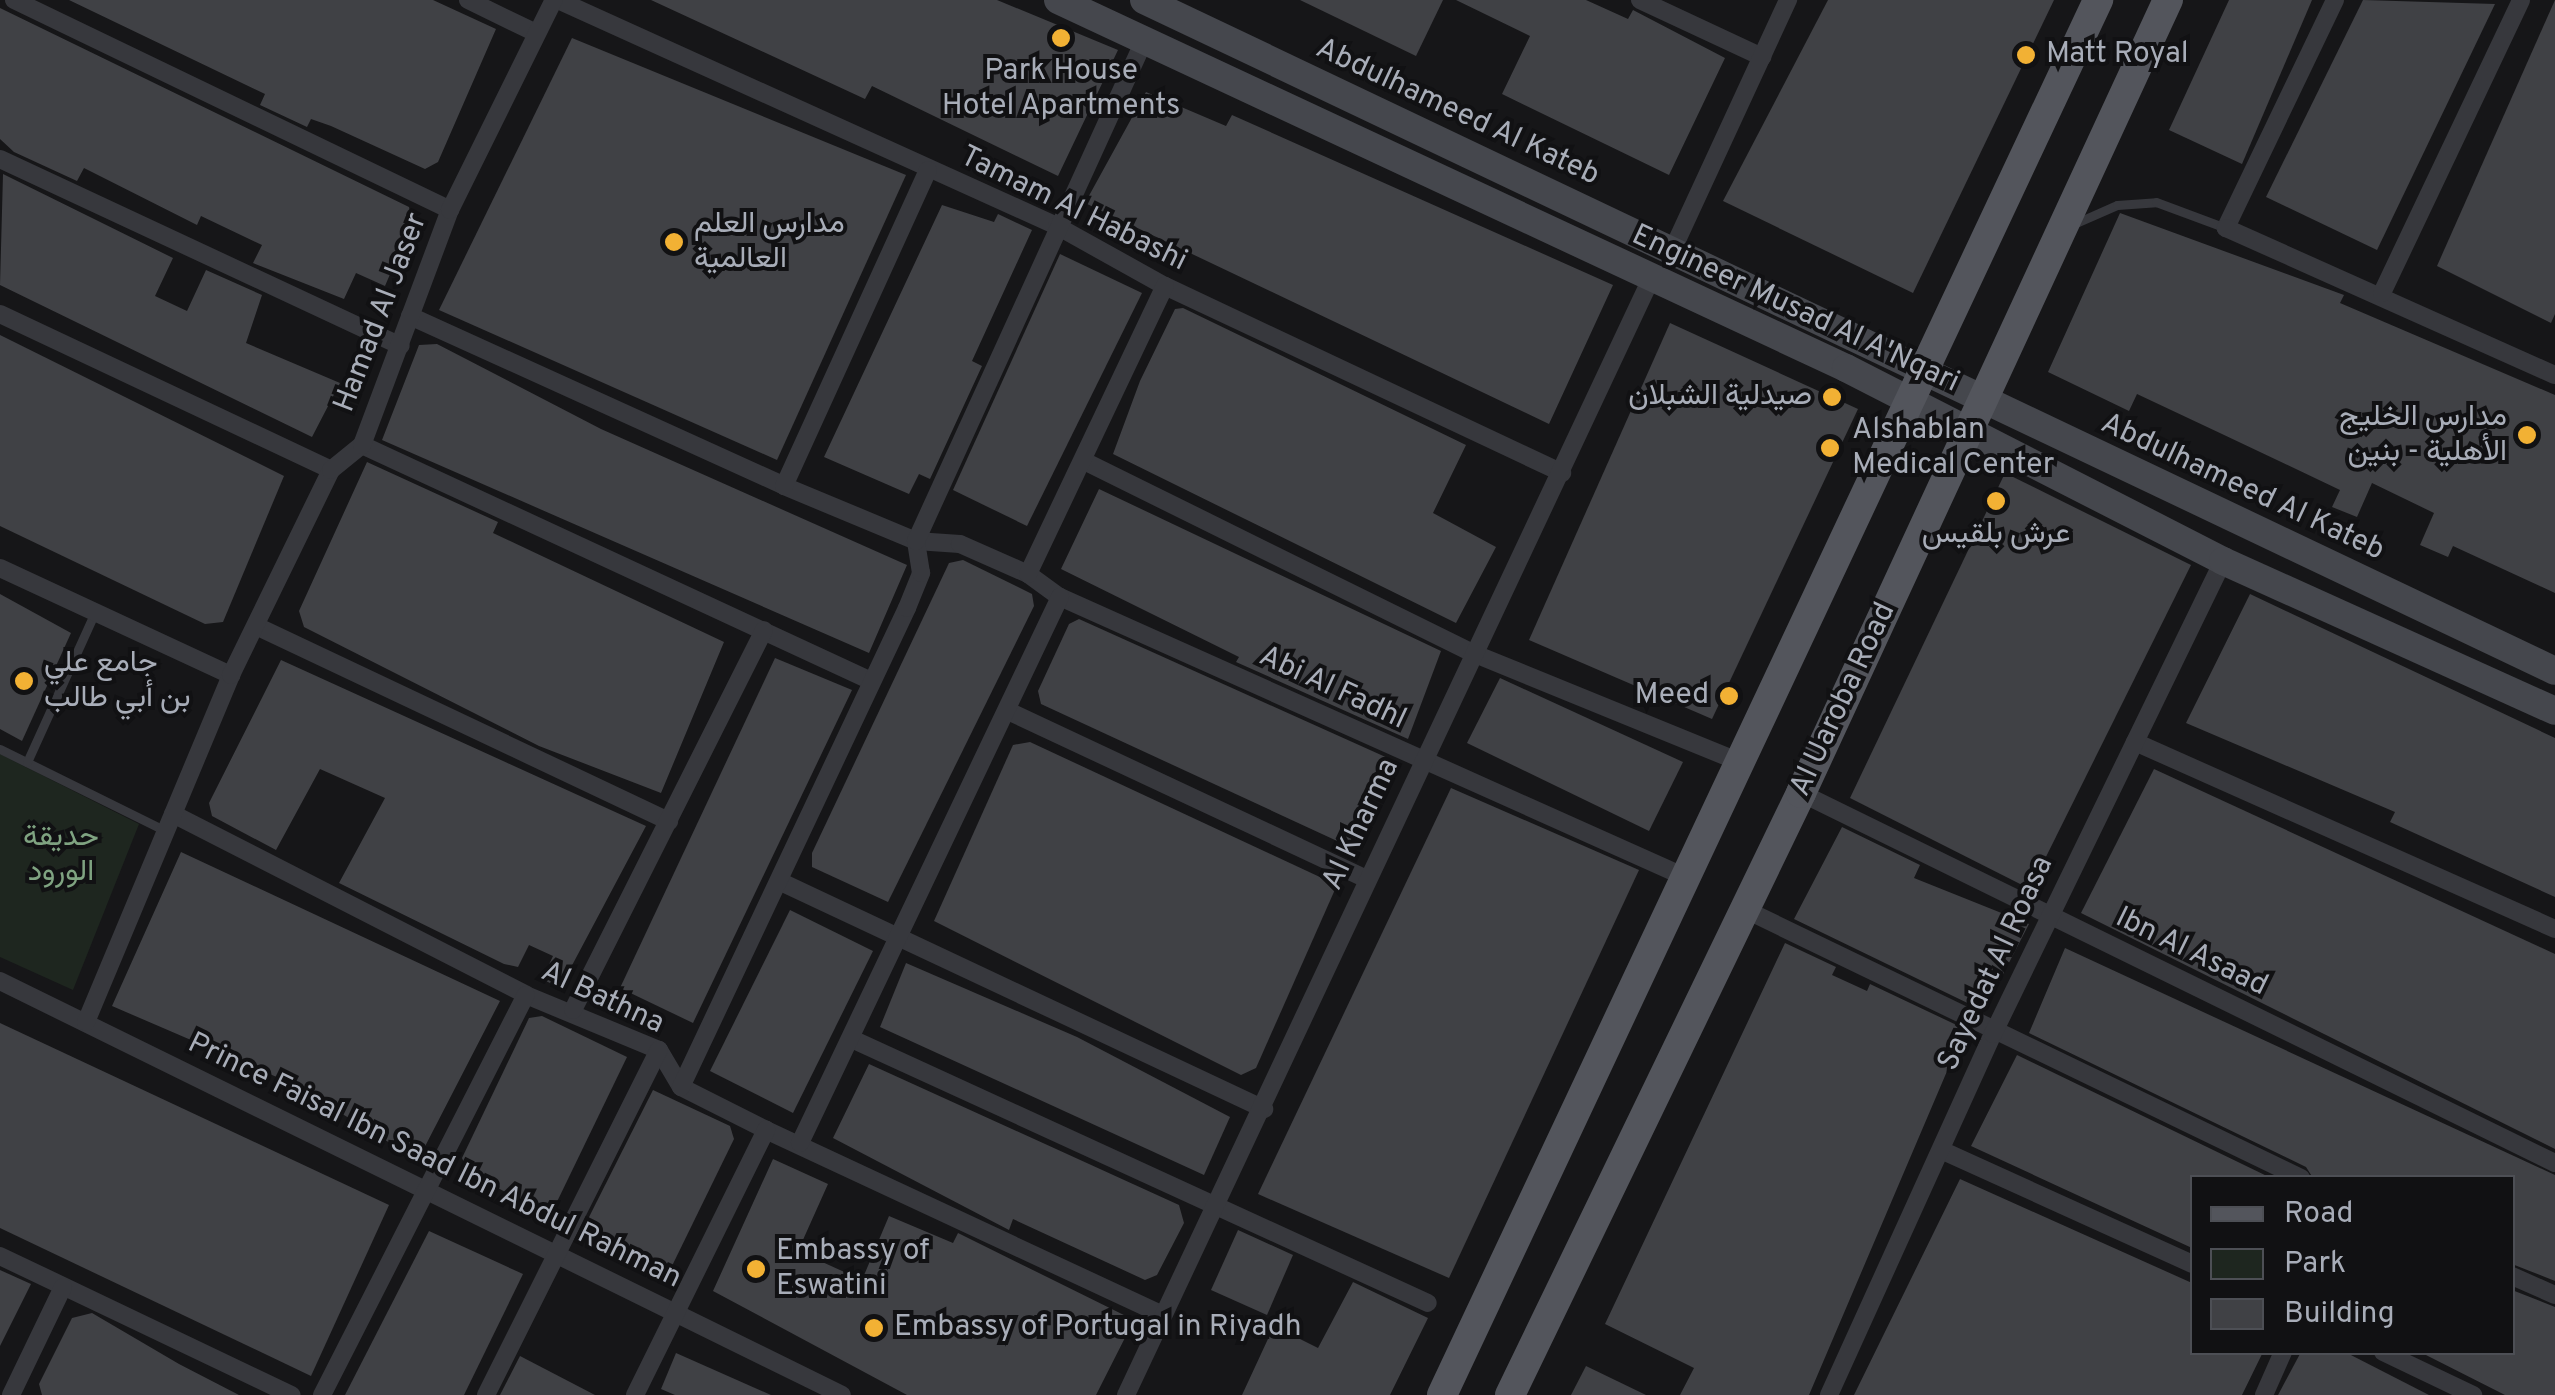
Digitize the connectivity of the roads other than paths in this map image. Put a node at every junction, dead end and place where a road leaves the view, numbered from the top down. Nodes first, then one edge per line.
1 (14, 0) edge
2 (468, 0) edge
3 (556, 0) edge
4 (1058, 0) edge
5 (1640, 0) edge
6 (1788, 0) edge
7 (2098, 0) edge
8 (2168, 0) edge
9 (2335, 0) edge
10 (2520, 0) edge
11 (1152, 2) edge
12 (536, 33) junction
13 (1144, 41) junction
14 (1762, 57) junction
15 (0, 159) edge
16 (928, 170) junction
17 (450, 210) junction
18 (1057, 226) junction
19 (2226, 228) junction
20 (2054, 240) junction
21 (1672, 251) junction
22 (1651, 278) junction
23 (1165, 286) junction
24 (2382, 294) junction
25 (0, 314) edge
26 (410, 316) junction
27 (401, 346) junction
28 (2555, 376) edge
29 (1917, 385) junction
30 (1981, 397) junction
31 (1968, 428) junction
32 (362, 444) junction
33 (1084, 461) junction
34 (331, 470) junction
35 (1562, 474) junction
36 (784, 486) junction
37 (916, 541) junction
38 (2223, 561) junction
39 (0, 568) edge
40 (1028, 574) junction
41 (1060, 597) junction
42 (94, 614) junction
43 (256, 626) junction
44 (764, 630) junction
45 (1475, 654) junction
46 (2555, 671) edge
47 (230, 675) junction
48 (871, 681) junction
49 (2555, 710) edge
50 (1008, 711) junction
51 (2136, 742) junction
52 (0, 749) edge
53 (27, 762) junction
54 (1422, 762) junction
55 (1739, 762) junction
56 (1802, 793) junction
57 (669, 821) junction
58 (170, 823) junction
59 (1685, 877) junction
60 (1366, 879) junction
61 (782, 882) junction
62 (1742, 908) junction
63 (2050, 913) junction
64 (2555, 929) edge
65 (900, 938) junction
66 (0, 981) edge
67 (526, 995) junction
68 (573, 1010) junction
69 (86, 1022) junction
70 (1992, 1034) junction
71 (854, 1040) junction
72 (659, 1050) junction
73 (682, 1086) junction
74 (1264, 1109) junction
75 (766, 1130) junction
76 (800, 1143) junction
77 (1941, 1150) junction
78 (2555, 1164) edge
79 (2296, 1175) edge
80 (425, 1188) junction
81 (1216, 1204) junction
82 (0, 1256) edge
83 (552, 1258) junction
84 (2190, 1263) edge
85 (2515, 1277) edge
86 (63, 1287) junction
87 (2555, 1295) edge
88 (1428, 1303) dead end
89 (675, 1312) junction
90 (1162, 1315) junction
91 (2282, 1355) edge
92 (2389, 1355) edge
93 (11, 1395) edge
94 (292, 1395) edge
95 (322, 1395) edge
96 (486, 1395) edge
97 (636, 1395) edge
98 (842, 1395) edge
99 (1126, 1395) edge
100 (1442, 1395) edge
101 (1510, 1395) edge
102 (1829, 1395) edge
103 (2264, 1395) edge
104 (2473, 1395) edge

1 - 17 street
2 - 12 street
3 - 12 street, Hamad Al Jaser
3 - 16 street, Tamam Al Habashi
4 - 13 street, Engineer Musad Al A'Nqari
5 - 14 street
6 - 14 street
7 - 29 main road
8 - 20 main road, Al Uaroba Road
9 - 19 street
10 - 24 street
11 - 21 street, Abdulhameed Al Kateb
12 - 17 street, Hamad Al Jaser
13 - 18 street
13 - 22 street, Engineer Musad Al A'Nqari
14 - 21 street
15 - 27 street
16 - 18 street, Tamam Al Habashi
16 - 36 street
17 - 26 street, Hamad Al Jaser
18 - 23 street, Tamam Al Habashi
18 - 37 street
19 - 20 lane
19 - 24 street
20 - 30 main road, Al Uaroba Road
21 - 29 street, Abdulhameed Al Kateb
22 - 29 street, Engineer Musad Al A'Nqari
22 - 35 street, Al Kharma
23 - 33 street
23 - 35 street, Tamam Al Habashi
24 - 28 street
25 - 34 street
26 - 27 street, Hamad Al Jaser
26 - 36 street
27 - 32 street, Hamad Al Jaser
29 - 30 street, Abdulhameed Al Kateb
29 - 31 street, Engineer Musad Al A'Nqari
29 - 55 main road
30 - 31 main road, Al Uaroba Road
30 - 46 street, Abdulhameed Al Kateb
31 - 38 street, Engineer Musad Al A'Nqari
31 - 56 main road, Al Uaroba Road
32 - 34 street, Hamad Al Jaser
32 - 44 street
33 - 40 street
33 - 45 street
34 - 43 street, Hamad Al Jaser
35 - 45 street, Al Kharma
36 - 37 street
37 - 40 street, Abi Al Fadhl
37 - 48 street
38 - 49 street, Engineer Musad Al A'Nqari
38 - 51 street, Sayedat Al Roasa
39 - 42 street
40 - 41 street, Abi Al Fadhl
41 - 50 street
41 - 54 street, Abi Al Fadhl
42 - 47 street
42 - 53 lane
43 - 47 street, Hamad Al Jaser
43 - 57 street
44 - 48 street
44 - 57 street
45 - 54 street, Al Kharma
45 - 55 street
47 - 58 street, Hamad Al Jaser
48 - 61 street
50 - 60 street
50 - 65 street
51 - 63 street, Sayedat Al Roasa
51 - 64 street
52 - 53 lane
53 - 58 lane
54 - 59 street, Abi Al Fadhl
54 - 60 street, Al Kharma
55 - 59 main road
56 - 62 main road, Al Uaroba Road
56 - 63 street, Ibn Al Asaad
57 - 68 street
58 - 67 street, Al Bathna
58 - 69 street, Hamad Al Jaser
59 - 100 main road
60 - 74 street, Al Kharma
61 - 65 street
61 - 73 street
62 - 70 street
62 - 101 main road, Al Uaroba Road
63 - 70 street, Sayedat Al Roasa
63 - 78 street, Ibn Al Asaad
65 - 71 street
65 - 74 street
66 - 69 street, Prince Faisal Ibn Saad Ibn Abdul Rahman
67 - 68 street, Al Bathna
67 - 80 street
68 - 72 street, Al Bathna
69 - 80 street, Prince Faisal Ibn Saad Ibn Abdul Rahman
70 - 77 street, Sayedat Al Roasa
70 - 79 street
71 - 76 street
71 - 81 street
72 - 73 street, Al Bathna
72 - 83 street
73 - 75 street, Al Bathna
74 - 81 street, Al Kharma
75 - 76 street, Al Bathna
75 - 89 street
76 - 90 street, Al Bathna
77 - 84 street
77 - 102 street, Sayedat Al Roasa
80 - 83 street, Prince Faisal Ibn Saad Ibn Abdul Rahman
80 - 95 street
81 - 88 street
81 - 90 street, Al Kharma
82 - 86 street
83 - 89 street, Prince Faisal Ibn Saad Ibn Abdul Rahman
83 - 96 street
85 - 87 street
86 - 93 street
86 - 94 street
89 - 97 street
89 - 98 street, Prince Faisal Ibn Saad Ibn Abdul Rahman
90 - 99 street, Al Kharma
91 - 103 street
92 - 104 street

